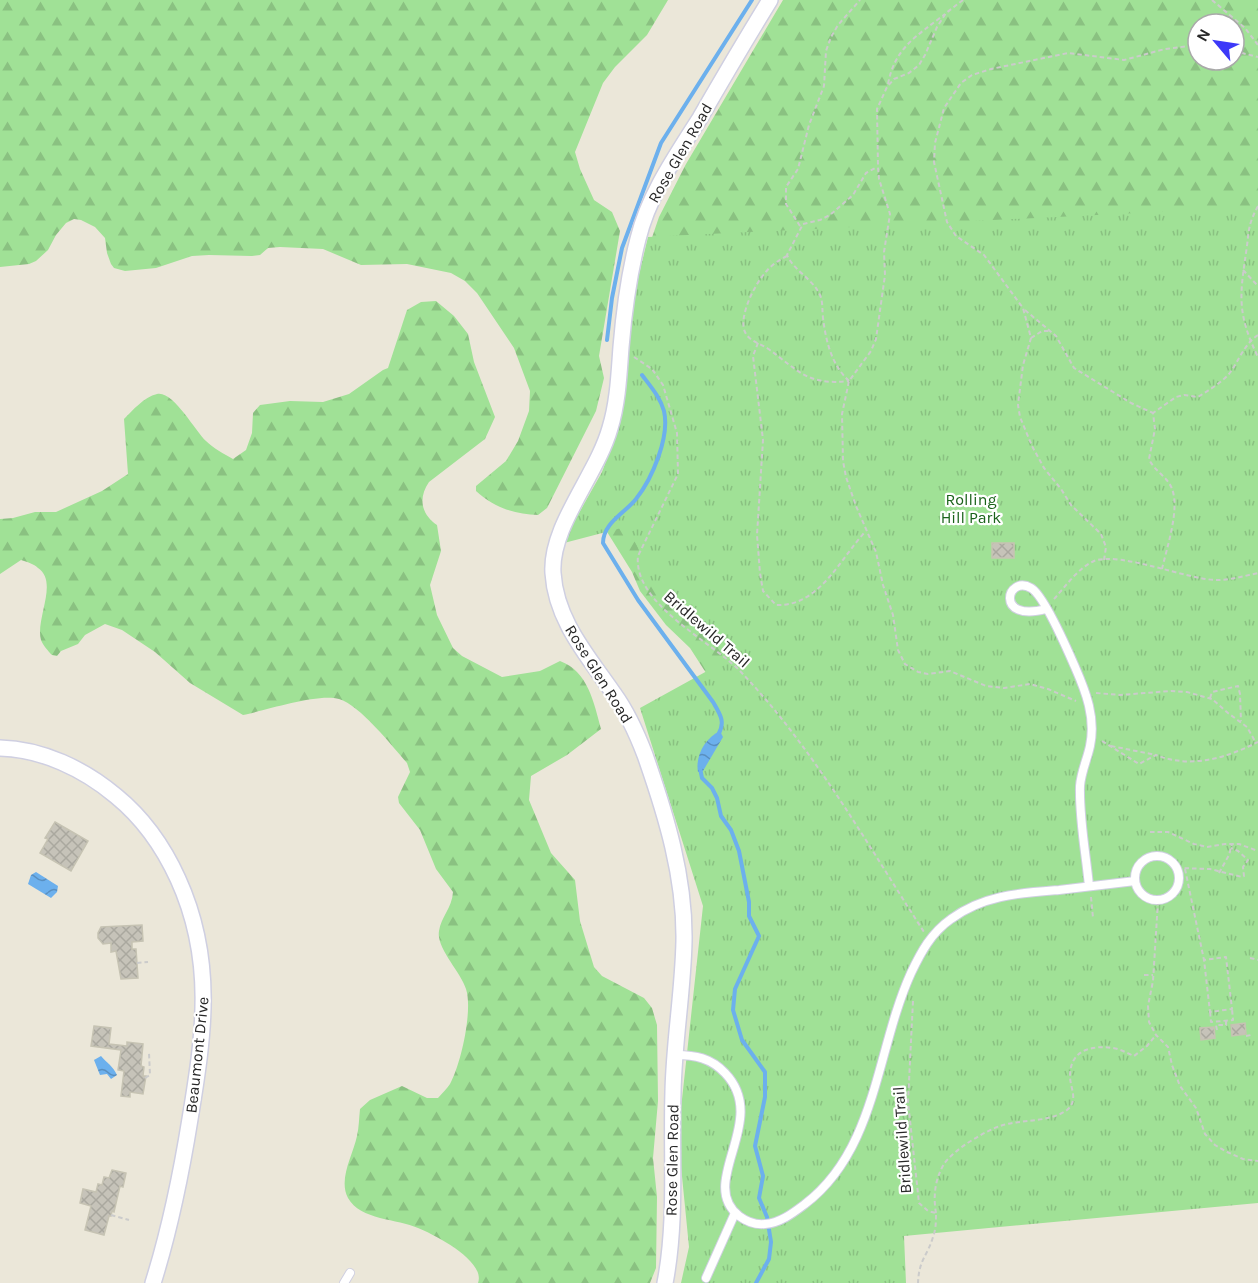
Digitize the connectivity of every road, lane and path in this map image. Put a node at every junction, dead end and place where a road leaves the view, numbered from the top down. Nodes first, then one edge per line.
1 (770, 0) edge
2 (860, 0) edge
3 (963, 0) edge
4 (1212, 0) edge
5 (946, 13) junction
6 (1258, 45) edge
7 (1186, 46) edge
8 (887, 87) junction
9 (878, 167) junction
10 (1258, 206) edge
11 (801, 227) junction
12 (787, 255) junction
13 (1243, 270) junction
14 (1258, 286) edge
15 (1023, 308) junction
16 (1049, 331) junction
17 (1258, 335) edge
18 (1031, 338) junction
19 (1251, 340) junction
20 (758, 343) junction
21 (621, 350) junction
22 (1258, 357) edge
23 (849, 381) junction
24 (1153, 413) junction
25 (866, 532) junction
26 (1104, 560) junction
27 (1162, 568) junction
28 (1258, 573) edge
29 (1046, 609) junction
30 (1084, 690) junction
31 (1210, 698) junction
32 (1089, 707) junction
33 (1241, 721) junction
34 (1092, 735) junction
35 (1257, 742) edge
36 (1110, 746) junction
37 (0, 748) edge
38 (1156, 755) junction
39 (1150, 832) dead end
40 (1232, 844) junction
41 (1231, 848) junction
42 (1258, 851) edge
43 (1181, 869) junction
44 (1219, 873) junction
45 (1136, 881) junction
46 (1089, 886) junction
47 (1158, 901) junction
48 (1093, 918) dead end
49 (929, 939) junction
50 (1250, 958) dead end
51 (1204, 960) junction
52 (1258, 960) edge
53 (148, 962) dead end
54 (137, 963) dead end
55 (1144, 975) dead end
56 (1153, 975) junction
57 (907, 982) junction
58 (1232, 1009) junction
59 (1210, 1012) junction
60 (1226, 1020) junction
61 (1233, 1020) junction
62 (1211, 1022) junction
63 (1233, 1025) dead end
64 (1212, 1027) dead end
65 (1217, 1030) dead end
66 (1156, 1035) junction
67 (1251, 1035) dead end
68 (1246, 1036) dead end
69 (149, 1053) dead end
70 (676, 1055) junction
71 (145, 1077) dead end
72 (1258, 1161) edge
73 (735, 1213) junction
74 (936, 1213) junction
75 (111, 1215) dead end
76 (129, 1220) dead end
77 (350, 1273) dead end
78 (706, 1278) dead end
79 (153, 1283) edge
80 (344, 1283) edge
81 (665, 1283) edge
82 (918, 1283) edge

1 - 21 street, Rose Glen Road
2 - 11 path
3 - 5 path
4 - 6 path
5 - 8 path
5 - 8 path
7 - 15 path
8 - 9 path
9 - 11 path
9 - 23 path
10 - 13 path
11 - 12 path
12 - 20 path
12 - 23 path
13 - 14 path
13 - 19 path
15 - 16 path
15 - 18 path
16 - 18 path
16 - 24 path
17 - 19 path
18 - 26 path
19 - 22 path
19 - 24 path
20 - 23 path
20 - 25 path
21 - 49 path, Bridlewild Trail
21 - 70 street, Rose Glen Road
23 - 25 path
24 - 27 path
25 - 32 path
26 - 27 path
26 - 29 path
27 - 28 path
29 - 29 lane
29 - 30 lane
30 - 31 path
30 - 32 lane
31 - 33 path
31 - 33 path
32 - 34 lane
33 - 35 path
34 - 36 path
34 - 46 lane
35 - 38 path
36 - 38 path
36 - 38 path
37 - 79 street, Beaumont Drive
39 - 40 path
40 - 41 path
40 - 42 path
41 - 44 path
41 - 44 path
43 - 44 path
43 - 45 lane
43 - 47 lane
43 - 51 path
45 - 46 lane
45 - 47 lane
46 - 48 path
46 - 49 lane
47 - 56 path
49 - 57 lane
50 - 52 path
51 - 58 path
51 - 59 path
53 - 54 path
55 - 56 path
56 - 66 path
57 - 73 lane
57 - 74 path, Bridlewild Trail
58 - 59 path
58 - 61 path
59 - 62 path
60 - 61 path
60 - 62 path
60 - 65 path
61 - 63 path
62 - 64 path
66 - 72 path
66 - 74 path
67 - 68 path
69 - 71 path
70 - 73 lane
70 - 81 street, Rose Glen Road
73 - 78 lane
74 - 82 path
75 - 76 path
77 - 80 lane

